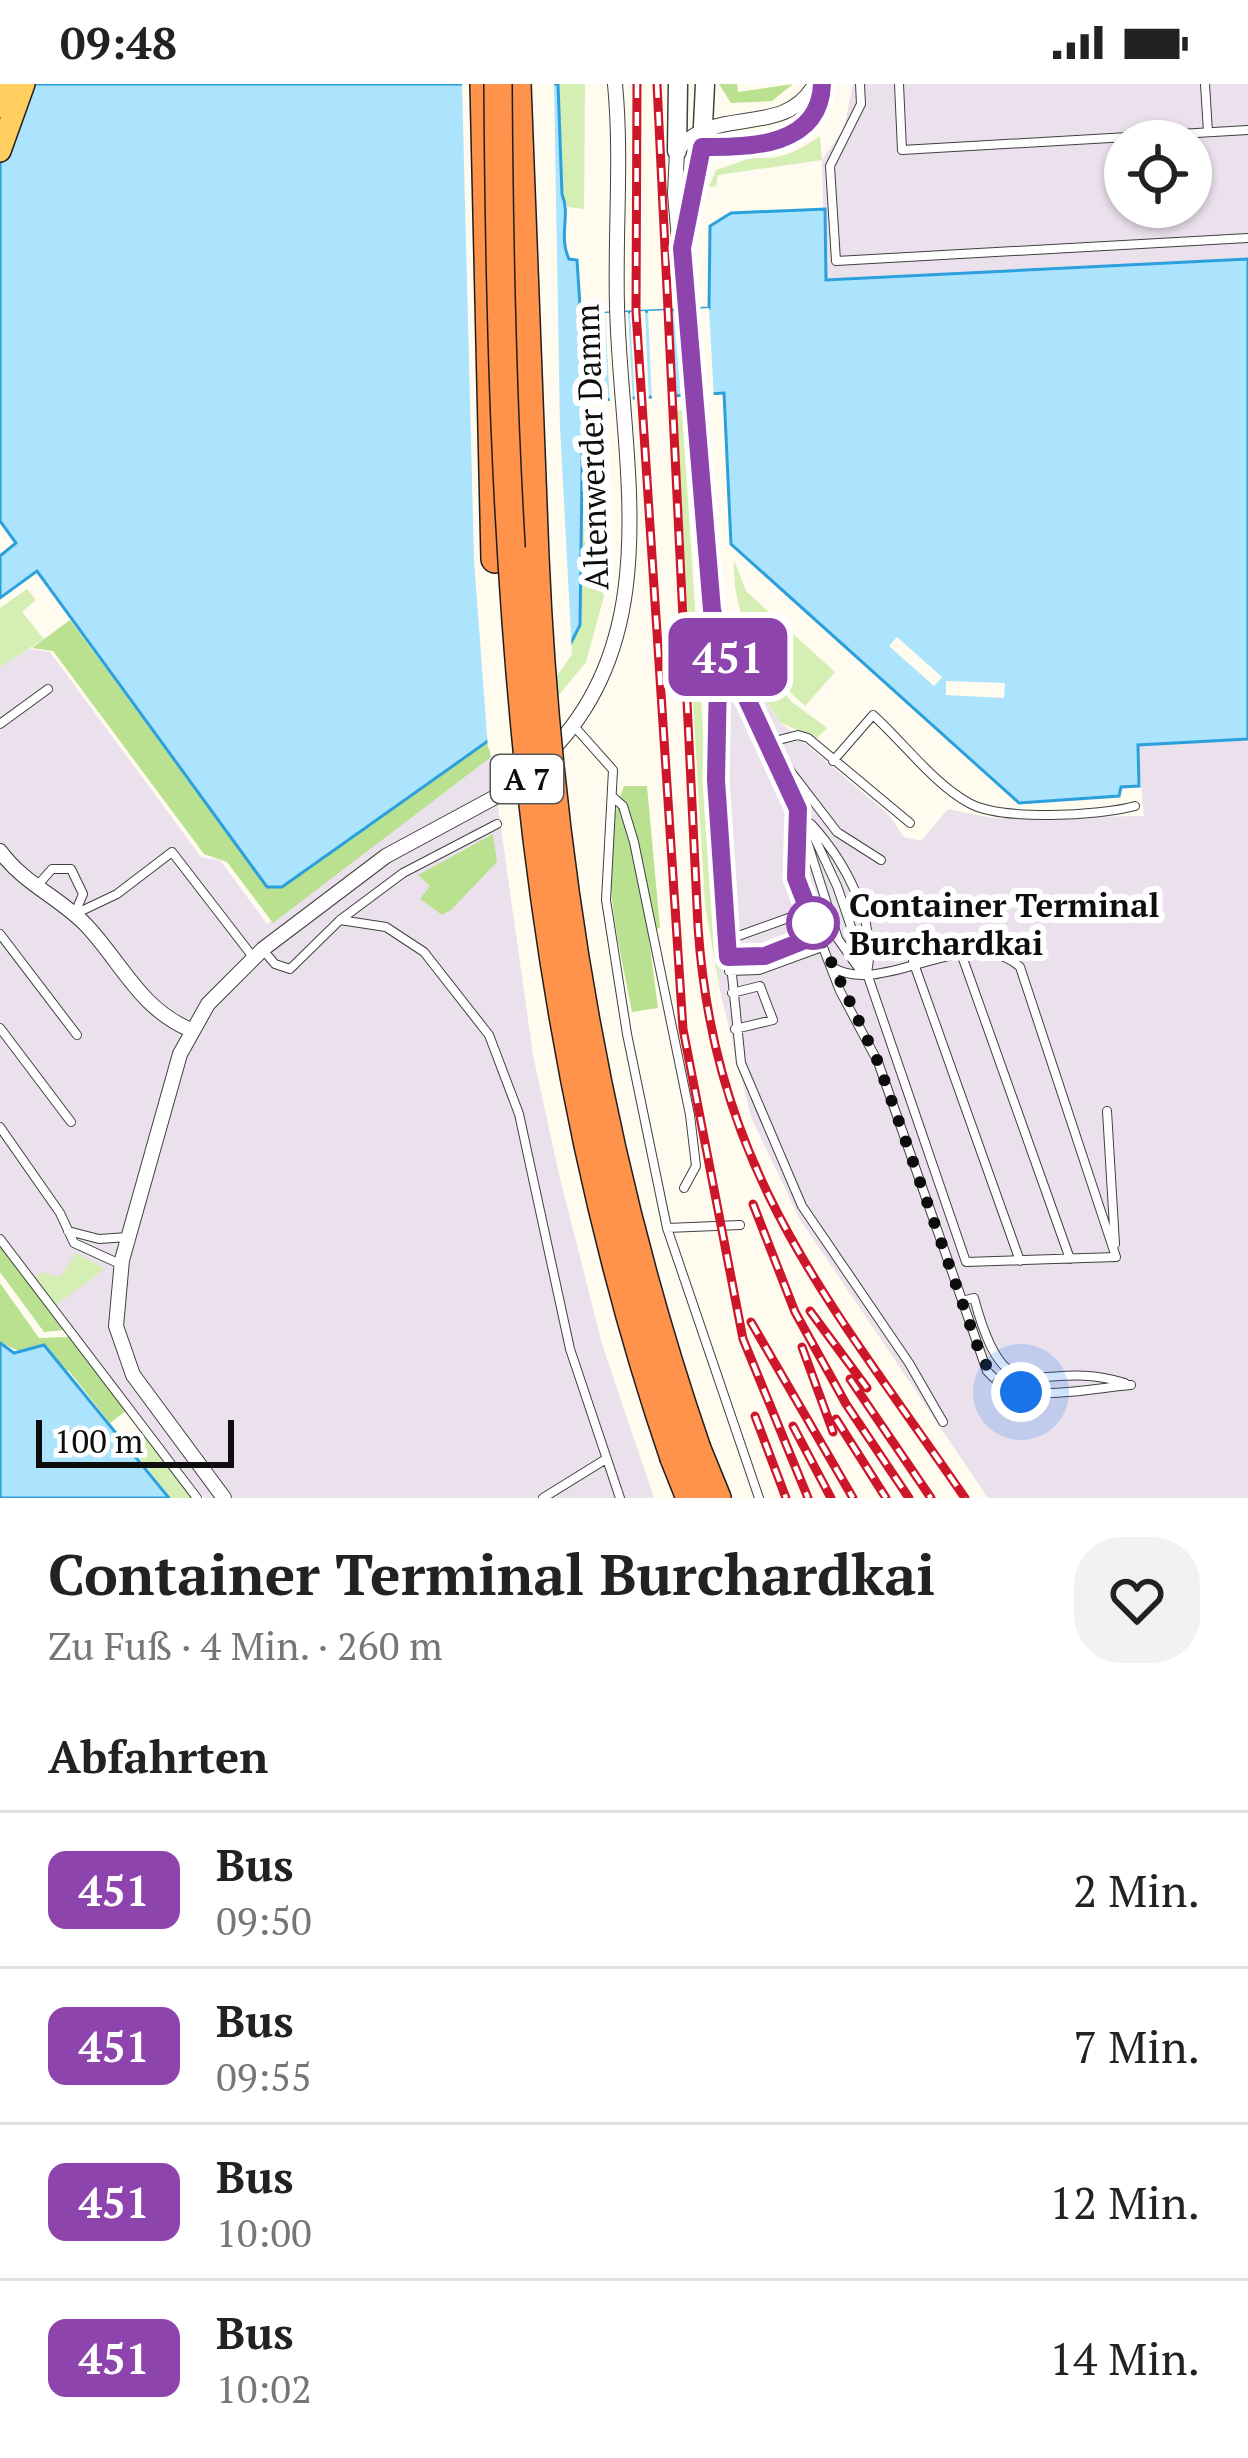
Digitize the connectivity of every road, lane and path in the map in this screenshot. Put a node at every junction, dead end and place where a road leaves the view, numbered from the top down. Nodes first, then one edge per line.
1 (8, 84) edge
2 (24, 84) edge
3 (484, 84) edge
4 (498, 84) edge
5 (518, 84) edge
6 (615, 84) edge
7 (819, 84) edge
8 (860, 84) edge
9 (898, 84) edge
10 (1205, 84) edge
11 (678, 92) edge
12 (704, 94) edge
13 (0, 106) edge
14 (1207, 120) edge
15 (738, 122) junction
16 (1248, 130) edge
17 (1212, 132) edge
18 (1104, 138) edge
19 (693, 141) junction
20 (0, 151) edge
21 (1248, 238) edge
22 (682, 248) junction
23 (723, 647) junction
24 (48, 689) dead end
25 (0, 724) edge
26 (572, 725) junction
27 (770, 743) junction
28 (833, 760) junction
29 (613, 797) junction
30 (1135, 806) dead end
31 (798, 809) junction
32 (497, 824) dead end
33 (910, 824) dead end
34 (0, 851) edge
35 (880, 860) dead end
36 (35, 888) junction
37 (808, 911) junction
38 (74, 914) junction
39 (340, 920) junction
40 (0, 934) edge
41 (818, 935) junction
42 (727, 940) junction
43 (822, 947) junction
44 (258, 953) junction
45 (962, 956) junction
46 (728, 957) junction
47 (913, 962) junction
48 (830, 965) junction
49 (729, 971) junction
50 (866, 976) junction
51 (731, 993) junction
52 (0, 1028) edge
53 (735, 1029) junction
54 (191, 1030) junction
55 (76, 1035) dead end
56 (1107, 1111) dead end
57 (71, 1122) dead end
58 (0, 1127) edge
59 (684, 1188) dead end
60 (740, 1226) dead end
61 (667, 1228) junction
62 (67, 1231) junction
63 (128, 1237) junction
64 (0, 1239) edge
65 (1116, 1258) junction
66 (1070, 1259) junction
67 (1020, 1261) junction
68 (121, 1265) junction
69 (962, 1301) junction
70 (943, 1422) dead end
71 (606, 1459) junction
72 (197, 1498) edge
73 (224, 1498) edge
74 (543, 1498) edge
75 (620, 1498) edge
76 (674, 1498) edge
77 (690, 1498) edge
78 (716, 1498) edge
79 (759, 1498) edge

1 - 13 main road
2 - 20 main road
3 - 76 highway, A 7
4 - 77 highway, A 7, bridge
5 - 78 highway, A 7, bridge
6 - 26 street, Altenwerder Damm
7 - 15 street
7 - 19 street
8 - 21 lane
9 - 18 lane
10 - 14 lane
11 - 19 street
12 - 15 street
12 - 19 street
15 - 19 street
16 - 17 lane
19 - 22 street
19 - 22 street
22 - 23 street
23 - 27 street
23 - 42 lane
24 - 25 lane
26 - 29 lane
26 - 44 street, Altenwerder Damm
27 - 28 lane
27 - 31 lane
27 - 35 lane
28 - 30 lane
28 - 33 lane
29 - 59 lane
29 - 61 lane
31 - 37 lane
31 - 50 lane
31 - 50 lane
32 - 39 lane
34 - 36 street
36 - 38 street
36 - 38 lane
37 - 41 lane
37 - 42 lane
38 - 44 lane
38 - 54 street
39 - 44 lane
39 - 71 lane
40 - 55 lane
41 - 43 lane
41 - 46 lane
42 - 46 lane
43 - 48 lane
43 - 49 lane
44 - 54 street, Altenwerder Damm
45 - 47 lane
45 - 65 lane
45 - 66 lane
46 - 49 lane
47 - 50 lane
47 - 67 lane
48 - 50 lane
48 - 69 lane
49 - 51 lane
50 - 67 lane
51 - 53 lane
51 - 53 lane
52 - 57 lane
53 - 70 lane
54 - 63 street, Altenwerder Damm
56 - 65 lane
58 - 62 lane
60 - 61 lane
61 - 79 lane
62 - 63 lane
62 - 68 lane
63 - 68 street, Altenwerder Damm
64 - 72 lane
65 - 66 lane
66 - 67 lane
68 - 73 street, Altenwerder Damm
69 - 69 lane
71 - 74 lane
71 - 75 lane

